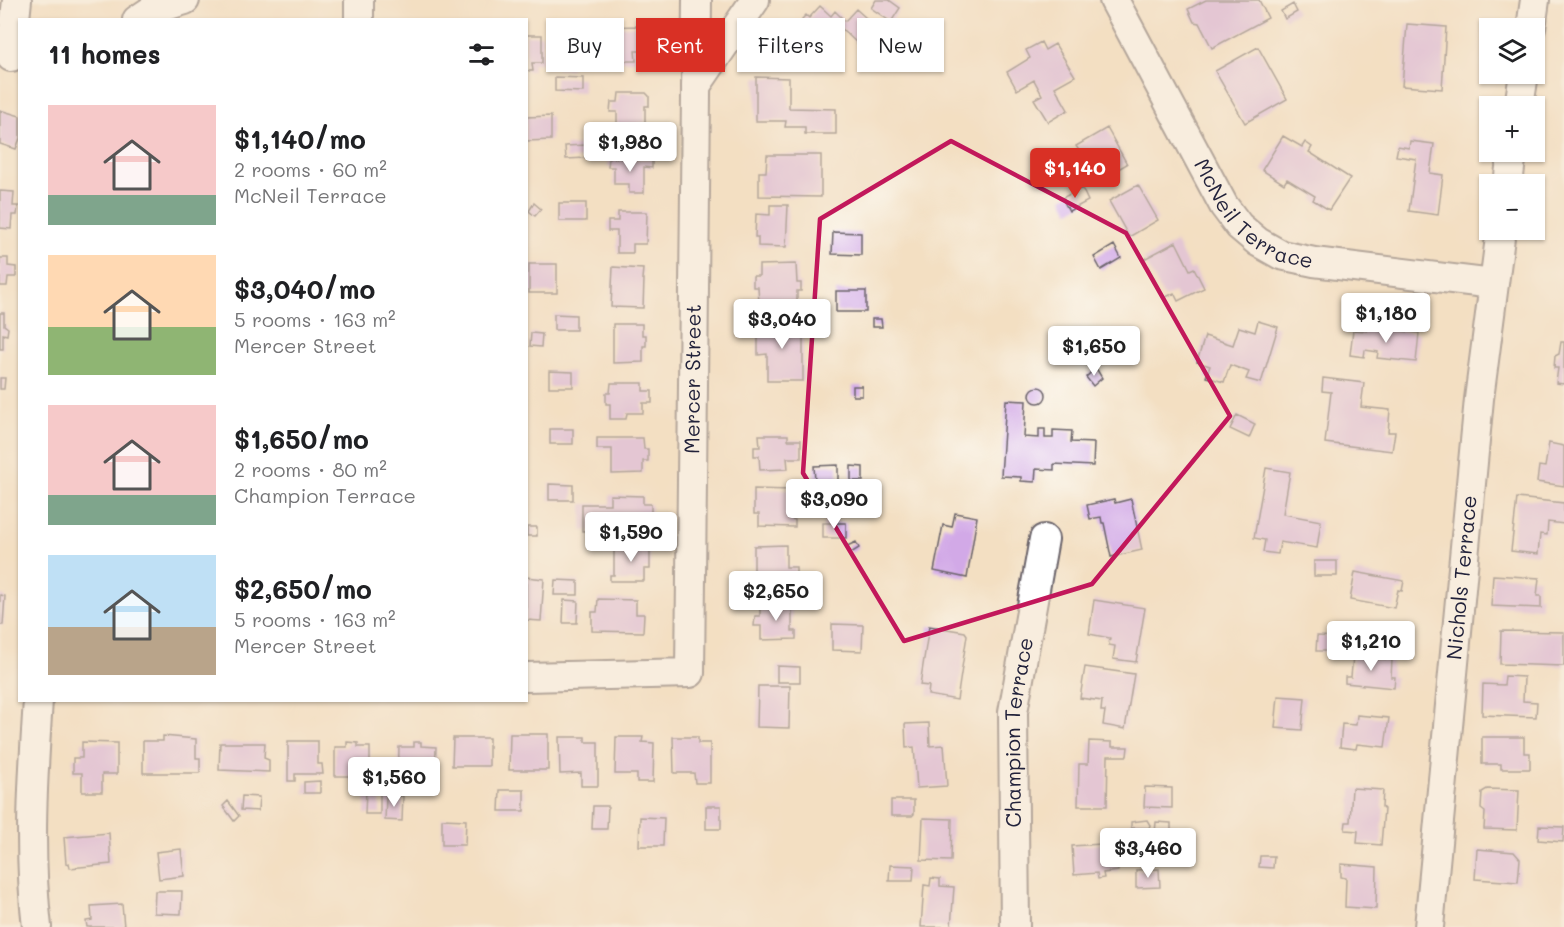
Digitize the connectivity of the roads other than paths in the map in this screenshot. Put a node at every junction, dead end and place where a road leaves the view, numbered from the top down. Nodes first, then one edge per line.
1 (17, 0) edge
2 (185, 0) edge
3 (359, 0) edge
4 (697, 0) edge
5 (755, 0) edge
6 (1114, 0) edge
7 (1535, 0) edge
8 (140, 18) edge
9 (359, 18) edge
10 (1532, 18) edge
11 (10, 57) edge
12 (696, 86) junction
13 (1500, 240) edge
14 (1493, 284) junction
15 (1044, 538) dead end
16 (528, 677) edge
17 (38, 702) edge
18 (37, 927) edge
19 (1016, 927) edge
20 (1429, 927) edge

1 - 11 street
2 - 8 street
3 - 9 street
4 - 12 street, Mercer Street
5 - 12 street
6 - 14 street, McNeil Terrace
7 - 10 street
12 - 16 street, Mercer Street
13 - 14 street, Nichols Terrace
14 - 20 street, Nichols Terrace
15 - 19 street, Champion Terrace
17 - 18 street

